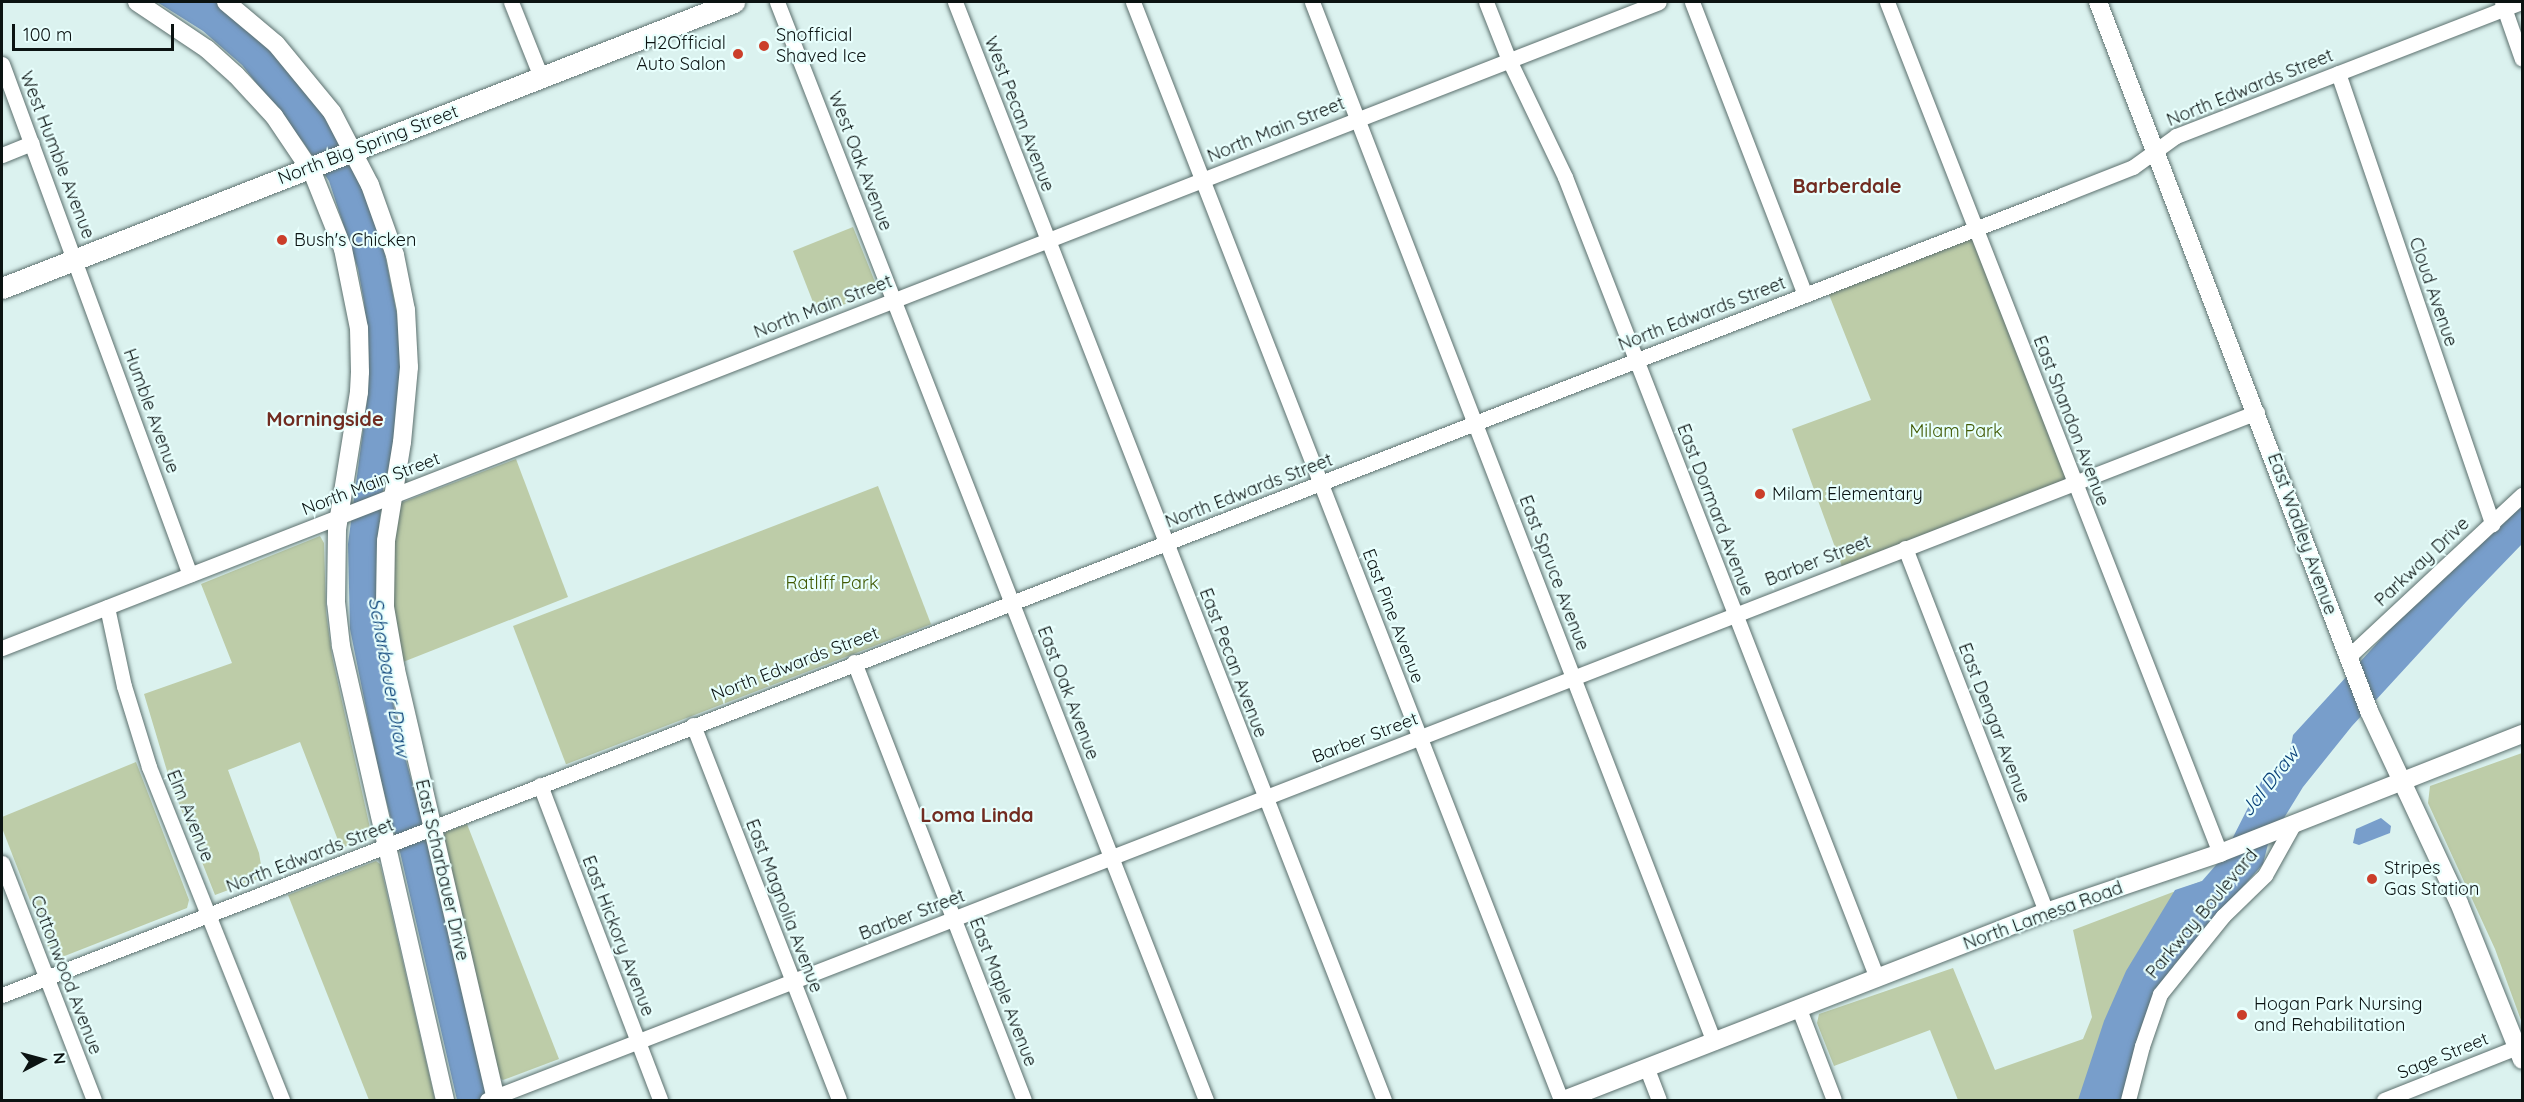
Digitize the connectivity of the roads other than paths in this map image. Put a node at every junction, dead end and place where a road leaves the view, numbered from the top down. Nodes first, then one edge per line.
1 (137, 2) edge
2 (226, 2) edge
3 (511, 2) edge
4 (734, 2) edge
5 (777, 2) edge
6 (955, 2) edge
7 (1133, 2) edge
8 (1312, 2) edge
9 (1486, 2) edge
10 (1659, 2) edge
11 (1692, 2) edge
12 (1887, 2) edge
13 (2098, 2) edge
14 (2523, 2) edge
15 (2503, 5) edge
16 (703, 7) edge
17 (2523, 59) edge
18 (1509, 60) junction
19 (2, 64) edge
20 (2338, 73) junction
21 (541, 77) junction
22 (1356, 119) junction
23 (32, 144) junction
24 (354, 151) junction
25 (2156, 152) junction
26 (2, 155) edge
27 (309, 168) junction
28 (1202, 180) junction
29 (1974, 229) junction
30 (1047, 240) junction
31 (75, 260) junction
32 (2, 288) edge
33 (1805, 295) junction
34 (894, 300) junction
35 (1636, 361) junction
36 (2257, 412) junction
37 (1475, 423) junction
38 (2074, 483) junction
39 (1320, 484) junction
40 (2523, 495) edge
41 (392, 496) junction
42 (339, 517) junction
43 (2492, 524) junction
44 (1166, 544) junction
45 (1905, 548) junction
46 (190, 575) junction
47 (1012, 603) junction
48 (107, 607) junction
49 (1735, 614) junction
50 (2, 648) edge
51 (2348, 657) junction
52 (854, 662) junction
53 (1574, 678) junction
54 (693, 725) junction
55 (2523, 734) edge
56 (1420, 738) junction
57 (2402, 781) junction
58 (540, 785) junction
59 (1265, 799) junction
60 (2292, 825) junction
61 (433, 828) junction
62 (387, 848) junction
63 (2220, 853) junction
64 (1112, 858) junction
65 (2, 863) edge
66 (2046, 912) junction
67 (208, 916) junction
68 (954, 919) junction
69 (47, 977) junction
70 (1877, 978) junction
71 (793, 982) junction
72 (2, 995) edge
73 (1799, 1009) junction
74 (1714, 1042) junction
75 (638, 1043) junction
76 (2520, 1054) edge
77 (1647, 1069) junction
78 (493, 1100) edge
79 (94, 1101) edge
80 (282, 1101) edge
81 (445, 1101) edge
82 (660, 1101) edge
83 (839, 1101) edge
84 (1024, 1101) edge
85 (1206, 1101) edge
86 (1384, 1101) edge
87 (1562, 1101) edge
88 (1659, 1101) edge
89 (1834, 1101) edge
90 (2128, 1101) edge
91 (2384, 1101) edge

1 - 27 main road
2 - 24 main road, East Scharbauer Drive
3 - 21 street
4 - 16 highway, North Big Spring Street
5 - 34 street, West Oak Avenue
6 - 30 street, West Pecan Avenue
7 - 28 street, East Pine Avenue
8 - 22 street, East Spruce Avenue
9 - 18 street, East Dormard Avenue
10 - 18 street, North Main Street
11 - 33 street
12 - 29 street, East Shandon Avenue
13 - 25 main road, East Wadley Avenue
14 - 15 street, North Edwards Street
15 - 17 street
15 - 20 street, North Edwards Street
16 - 21 highway, North Big Spring Street
18 - 22 street, North Main Street
18 - 35 street, East Dormard Avenue
19 - 23 street, West Humble Avenue
20 - 25 street, North Edwards Street
20 - 43 street, Cloud Avenue
21 - 24 highway, North Big Spring Street
22 - 28 street, North Main Street
22 - 37 street, East Spruce Avenue
23 - 26 street
23 - 31 street, West Humble Avenue
24 - 27 highway, North Big Spring Street
24 - 41 main road, East Scharbauer Drive
25 - 29 street, North Edwards Street
25 - 36 main road, East Wadley Avenue
27 - 31 highway, North Big Spring Street
27 - 42 main road
28 - 30 street, North Main Street
28 - 39 street, East Pine Avenue
29 - 33 street, North Edwards Street
29 - 38 street, East Shandon Avenue
30 - 34 street, North Main Street
30 - 44 street, East Pecan Avenue
31 - 32 highway, North Big Spring Street
31 - 46 street, Humble Avenue
33 - 35 street, North Edwards Street
34 - 41 street, North Main Street
34 - 47 street, East Oak Avenue
35 - 37 street, North Edwards Street
35 - 49 street, East Dormard Avenue
36 - 38 street, Barber Street
36 - 51 main road, East Wadley Avenue
37 - 39 street, North Edwards Street
37 - 53 street, East Spruce Avenue
38 - 45 street, Barber Street
38 - 63 street, East Shandon Avenue
39 - 44 street, North Edwards Street
39 - 56 street, East Pine Avenue
40 - 43 street, Parkway Drive
41 - 42 street, North Main Street
41 - 61 main road, East Scharbauer Drive
42 - 46 street, North Main Street
42 - 62 main road
43 - 51 street, Parkway Drive
44 - 47 street, North Edwards Street
44 - 59 street, East Pecan Avenue
45 - 49 street, Barber Street
45 - 66 street, East Dengar Avenue
46 - 48 street, North Main Street
47 - 52 street, North Edwards Street
47 - 64 street, East Oak Avenue
48 - 50 street, North Main Street
48 - 67 street, Elm Avenue
49 - 53 street, Barber Street
49 - 70 street, East Dormard Avenue
51 - 57 main road, East Wadley Avenue
52 - 54 street, North Edwards Street
52 - 68 street, East Maple Avenue
53 - 56 street, Barber Street
53 - 74 street, East Spruce Avenue
54 - 58 street, North Edwards Street
54 - 71 street, East Magnolia Avenue
55 - 57 main road, North Lamesa Road
56 - 59 street, Barber Street
56 - 87 street, East Pine Avenue
57 - 60 main road, North Lamesa Road
57 - 76 main road, East Wadley Avenue
58 - 61 street, North Edwards Street
58 - 75 street, East Hickory Avenue
59 - 64 street, Barber Street
59 - 86 street, East Pecan Avenue
60 - 63 main road, North Lamesa Road
60 - 90 street, Parkway Boulevard
61 - 62 street, North Edwards Street
61 - 78 main road, East Scharbauer Drive
62 - 67 street, North Edwards Street
62 - 81 main road
63 - 66 main road, North Lamesa Road
64 - 68 street, Barber Street
64 - 85 street, East Oak Avenue
65 - 69 street, Cottonwood Avenue
66 - 70 main road, North Lamesa Road
67 - 69 street, North Edwards Street
67 - 80 street, Elm Avenue
68 - 71 street, Barber Street
68 - 84 street, East Maple Avenue
69 - 72 street, North Edwards Street
69 - 79 street, Cottonwood Avenue
70 - 73 main road, North Lamesa Road
71 - 75 street, Barber Street
71 - 83 street, East Magnolia Avenue
73 - 74 main road, North Lamesa Road
73 - 89 street
74 - 77 main road, North Lamesa Road
75 - 78 street, Barber Street
75 - 82 street, East Hickory Avenue
76 - 91 street, Sage Street
77 - 87 main road, North Lamesa Road
77 - 88 street

